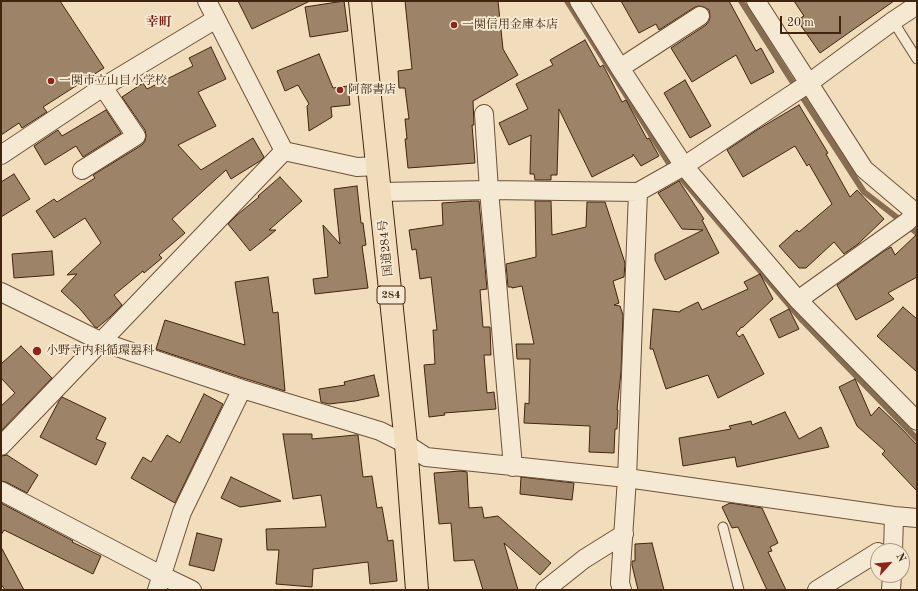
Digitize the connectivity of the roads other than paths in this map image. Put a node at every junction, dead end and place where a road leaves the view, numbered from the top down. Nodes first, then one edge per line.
1 (207, 1) edge
2 (360, 1) edge
3 (579, 1) edge
4 (756, 1) edge
5 (917, 5) edge
6 (700, 16) dead end
7 (216, 19) junction
8 (892, 21) junction
9 (917, 59) edge
10 (620, 68) junction
11 (809, 83) junction
12 (103, 87) junction
13 (484, 114) dead end
14 (284, 151) junction
15 (1, 155) edge
16 (378, 166) junction
17 (684, 166) junction
18 (82, 170) dead end
19 (489, 190) junction
20 (380, 192) junction
21 (638, 192) junction
22 (917, 213) edge
23 (1, 292) edge
24 (798, 300) junction
25 (102, 342) junction
26 (242, 389) junction
27 (917, 421) edge
28 (406, 444) junction
29 (1, 446) edge
30 (513, 467) junction
31 (627, 478) junction
32 (1, 491) edge
33 (894, 516) junction
34 (917, 518) edge
35 (723, 526) dead end
36 (624, 534) junction
37 (887, 543) edge
38 (870, 559) edge
39 (159, 582) edge
40 (192, 590) edge
41 (417, 590) edge
42 (545, 590) edge
43 (622, 590) edge
44 (738, 590) edge
45 (817, 590) edge

1 - 7 street
2 - 16 highway, 国道284号 / 284
3 - 10 street
4 - 11 street
5 - 8 street
6 - 10 street
7 - 12 street
7 - 14 street
8 - 9 lane
8 - 11 street
10 - 17 street
11 - 17 street
11 - 22 street
12 - 15 street
12 - 18 street
13 - 19 street
14 - 16 street
14 - 25 street
16 - 20 highway, 国道284号 / 284
17 - 21 street
17 - 24 street
19 - 20 street
19 - 21 street
19 - 30 street
20 - 28 highway, 国道284号 / 284
21 - 31 street
22 - 24 street
23 - 25 street
24 - 27 street
25 - 26 street
25 - 29 street
26 - 28 street
26 - 39 street
28 - 30 street
28 - 41 highway, 国道284号 / 284
30 - 31 street
31 - 33 street
31 - 36 street
32 - 39 street
33 - 34 street
33 - 37 street
35 - 44 lane
36 - 42 street
36 - 43 street
38 - 45 street
39 - 40 street

